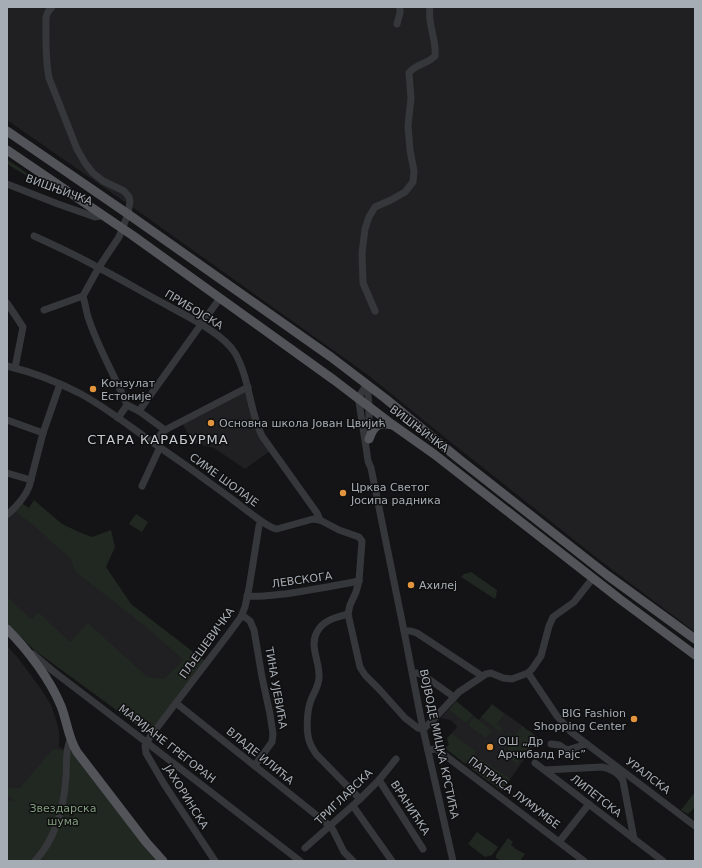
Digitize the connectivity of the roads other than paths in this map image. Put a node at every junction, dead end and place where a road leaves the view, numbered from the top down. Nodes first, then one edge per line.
1 (52, 7) edge
2 (400, 7) edge
3 (430, 7) edge
4 (397, 24) dead end
5 (7, 131) edge
6 (7, 150) edge
7 (7, 184) edge
8 (102, 214) junction
9 (128, 214) junction
10 (123, 229) junction
11 (34, 236) dead end
12 (99, 267) junction
13 (84, 296) junction
14 (220, 298) junction
15 (7, 303) edge
16 (44, 310) dead end
17 (375, 311) dead end
18 (201, 324) junction
19 (7, 366) edge
20 (15, 368) junction
21 (60, 384) junction
22 (367, 384) junction
23 (248, 387) junction
24 (360, 398) junction
25 (127, 406) junction
26 (369, 406) junction
27 (139, 411) junction
28 (118, 418) junction
29 (7, 420) edge
30 (393, 425) junction
31 (165, 430) junction
32 (43, 433) junction
33 (369, 439) junction
34 (157, 445) junction
35 (371, 468) junction
36 (7, 473) edge
37 (31, 480) junction
38 (142, 486) dead end
39 (7, 515) edge
40 (320, 520) junction
41 (261, 521) junction
42 (593, 578) junction
43 (359, 581) junction
44 (247, 596) junction
45 (348, 614) junction
46 (242, 615) junction
47 (7, 629) edge
48 (404, 631) junction
49 (695, 640) edge
50 (21, 644) junction
51 (695, 655) edge
52 (413, 673) junction
53 (528, 673) junction
54 (482, 676) junction
55 (454, 697) junction
56 (176, 703) junction
57 (423, 729) junction
58 (70, 740) junction
59 (146, 742) junction
60 (551, 744) dead end
61 (587, 744) junction
62 (428, 750) junction
63 (396, 759) dead end
64 (608, 760) junction
65 (535, 763) dead end
66 (255, 765) junction
67 (608, 768) junction
68 (544, 770) junction
69 (630, 776) junction
70 (621, 778) junction
71 (378, 780) junction
72 (360, 799) junction
73 (588, 804) junction
74 (353, 806) junction
75 (330, 826) junction
76 (695, 826) edge
77 (634, 839) junction
78 (559, 842) junction
79 (305, 848) dead end
80 (423, 849) dead end
81 (296, 860) edge
82 (36, 861) edge
83 (162, 861) edge
84 (215, 861) edge
85 (353, 861) edge
86 (392, 861) edge
87 (453, 861) edge
88 (584, 861) edge
89 (663, 861) edge

1 - 9 street
2 - 4 street
3 - 17 street
5 - 9 main road, ВИШЊИЧКА
6 - 8 main road, ВИШЊИЧКА
7 - 8 street, ВИШЊИЧКА
8 - 10 main road, ВИШЊИЧКА
9 - 10 street
9 - 22 main road, ВИШЊИЧКА
10 - 12 street
10 - 14 main road, ВИШЊИЧКА
11 - 12 street, ПРИБОЈСКА
12 - 13 street
12 - 18 street, ПРИБОЈСКА
13 - 16 street
13 - 25 street
14 - 18 street
14 - 24 main road, ВИШЊИЧКА
15 - 20 street
18 - 23 street, ПРИБОЈСКА
18 - 27 street
19 - 20 street, СИМЕ ШОЛАЈЕ
20 - 21 street, СИМЕ ШОЛАЈЕ
21 - 28 street, СИМЕ ШОЛАЈЕ
21 - 32 street
22 - 24 street
22 - 26 street, ВОЈВОДЕ МИЦКА КРСТИЋА
22 - 49 main road, ВИШЊИЧКА
23 - 31 street
23 - 40 street, ПРИБОЈСКА
24 - 26 main road, ВИШЊИЧКА
24 - 35 street, ВОЈВОДЕ МИЦКА КРСТИЋА
25 - 27 street
25 - 28 street
26 - 30 main road, ВИШЊИЧКА
26 - 33 street, ВОЈВОДЕ МИЦКА КРСТИЋА
27 - 31 street
28 - 34 street, СИМЕ ШОЛАЈЕ
29 - 32 street
30 - 33 main road
30 - 42 main road, ВИШЊИЧКА
31 - 34 street
32 - 37 street
33 - 35 street, ВОЈВОДЕ МИЦКА КРСТИЋА
34 - 38 street
34 - 41 street, СИМЕ ШОЛАЈЕ
35 - 48 street, ВОЈВОДЕ МИЦКА КРСТИЋА
36 - 37 street
37 - 39 street
40 - 41 street, СИМЕ ШОЛАЈЕ
40 - 43 street
41 - 44 street, ПЉЕШЕВИЧКА
42 - 51 main road, ВИШЊИЧКА
42 - 53 street
43 - 44 street, ЛЕВСКОГА
43 - 45 street
44 - 46 street, ПЉЕШЕВИЧКА
45 - 57 street
45 - 72 street
46 - 56 street, ПЉЕШЕВИЧКА
46 - 66 street, ТИНА УЈЕВИЋА
47 - 50 main road
48 - 52 street, ВОЈВОДЕ МИЦКА КРСТИЋА
48 - 54 street
50 - 58 main road
50 - 59 street, МАРИЈАНЕ ГРЕГОРАН
52 - 55 street
52 - 57 street, ВОЈВОДЕ МИЦКА КРСТИЋА
53 - 54 street
53 - 61 street, УРАЛСКА
54 - 55 street
55 - 57 street
56 - 59 street, ПЉЕШЕВИЧКА
56 - 66 street, ВЛАДЕ ИЛИЋА
57 - 62 street, ВОЈВОДЕ МИЦКА КРСТИЋА
58 - 82 street
58 - 83 main road
59 - 81 street, МАРИЈАНЕ ГРЕГОРАН
59 - 84 street, ЈАХОРИНСКА
60 - 61 street
61 - 64 street, УРАЛСКА
62 - 78 street, ПАТРИСА ЛУМУМБЕ
62 - 87 street, ВОЈВОДЕ МИЦКА КРСТИЋА
63 - 71 street, ТРИГЛАВСКА
64 - 67 street
64 - 69 street, УРАЛСКА
65 - 68 street, ЛИПЕТСКА
66 - 75 street, ВЛАДЕ ИЛИЋА
67 - 68 street, ЛИПЕТСКА
67 - 70 street
68 - 73 street, ЛИПЕТСКА
69 - 70 street
69 - 76 street, УРАЛСКА
70 - 77 street, ЛИПЕТСКА
71 - 72 street, ТРИГЛАВСКА
71 - 80 street, ВРАНИЋКА
72 - 74 street, ТРИГЛАВСКА
73 - 77 street, ЛИПЕТСКА
73 - 78 street
74 - 75 street, ТРИГЛАВСКА
74 - 86 street
75 - 79 street, ТРИГЛАВСКА
75 - 85 street
77 - 89 street, ЛИПЕТСКА
78 - 88 street, ПАТРИСА ЛУМУМБЕ

